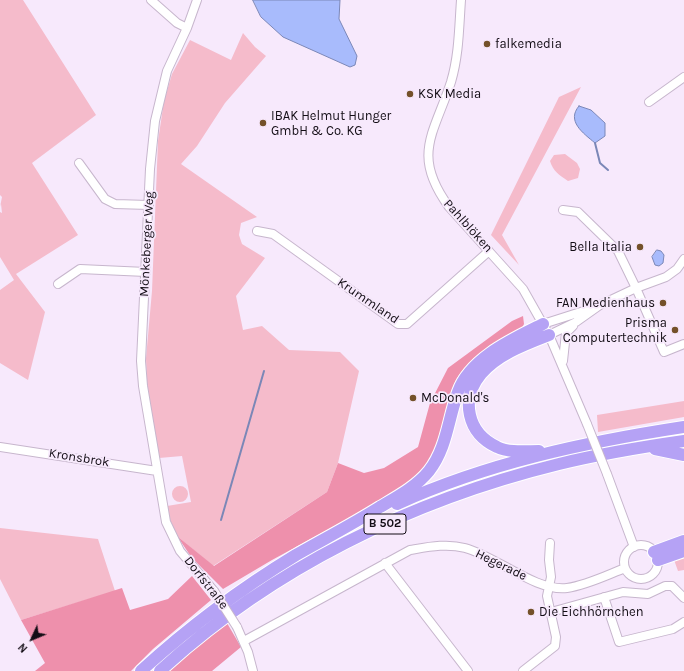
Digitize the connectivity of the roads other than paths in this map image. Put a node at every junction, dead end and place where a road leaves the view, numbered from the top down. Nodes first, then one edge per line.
1 (151, 0) edge
2 (197, 0) edge
3 (461, 0) edge
4 (187, 28) junction
5 (684, 77) edge
6 (649, 102) dead end
7 (79, 163) dead end
8 (149, 205) junction
9 (564, 210) dead end
10 (257, 231) dead end
11 (489, 251) junction
12 (684, 259) edge
13 (146, 272) junction
14 (58, 284) dead end
15 (636, 288) junction
16 (600, 305) junction
17 (576, 322) junction
18 (546, 329) junction
19 (684, 344) edge
20 (562, 364) junction
21 (684, 427) edge
22 (684, 441) edge
23 (0, 447) edge
24 (642, 447) junction
25 (556, 451) junction
26 (684, 456) edge
27 (157, 471) junction
28 (161, 495) joint
29 (349, 526) junction
30 (684, 541) edge
31 (550, 543) dead end
32 (634, 547) junction
33 (684, 551) edge
34 (656, 556) junction
35 (386, 563) junction
36 (625, 568) junction
37 (549, 585) junction
38 (604, 597) junction
39 (684, 598) edge
40 (551, 612) junction
41 (684, 622) edge
42 (244, 641) junction
43 (141, 671) edge
44 (160, 671) edge
45 (253, 671) edge
46 (468, 671) edge
47 (523, 671) edge

1 - 4 street
2 - 4 street, Mönkeberger Weg
3 - 11 street, Pahlblöken
4 - 8 street, Mönkeberger Weg
5 - 6 street
7 - 8 street
8 - 13 street, Mönkeberger Weg
9 - 15 street
10 - 11 street, Krummland
11 - 18 street, Pahlblöken
12 - 15 street
13 - 14 street
13 - 27 street, Mönkeberger Weg
15 - 16 street
15 - 19 street
16 - 17 street
16 - 18 street
17 - 18 street
17 - 20 street
18 - 20 street, Pahlblöken
18 - 25 highway
18 - 29 highway
20 - 32 street, Pahlblöken, bridge
21 - 25 highway, B 502
22 - 24 highway, B 502
23 - 27 street, Kronsbrok
24 - 26 highway
24 - 44 highway, B 502
25 - 29 highway, B 502
27 - 28 street, Mönkeberger Weg
28 - 42 street, Dorfstraße, bridge
29 - 43 highway, B 502
30 - 34 highway
31 - 37 street
32 - 34 street
32 - 36 street
33 - 34 highway
34 - 36 street
35 - 37 street, Hegerade
35 - 42 street, Hegerade
35 - 46 street
36 - 37 street, Hegerade
37 - 40 street
38 - 39 street
38 - 40 street
38 - 41 street
40 - 47 street
42 - 45 street, Dorfstraße

